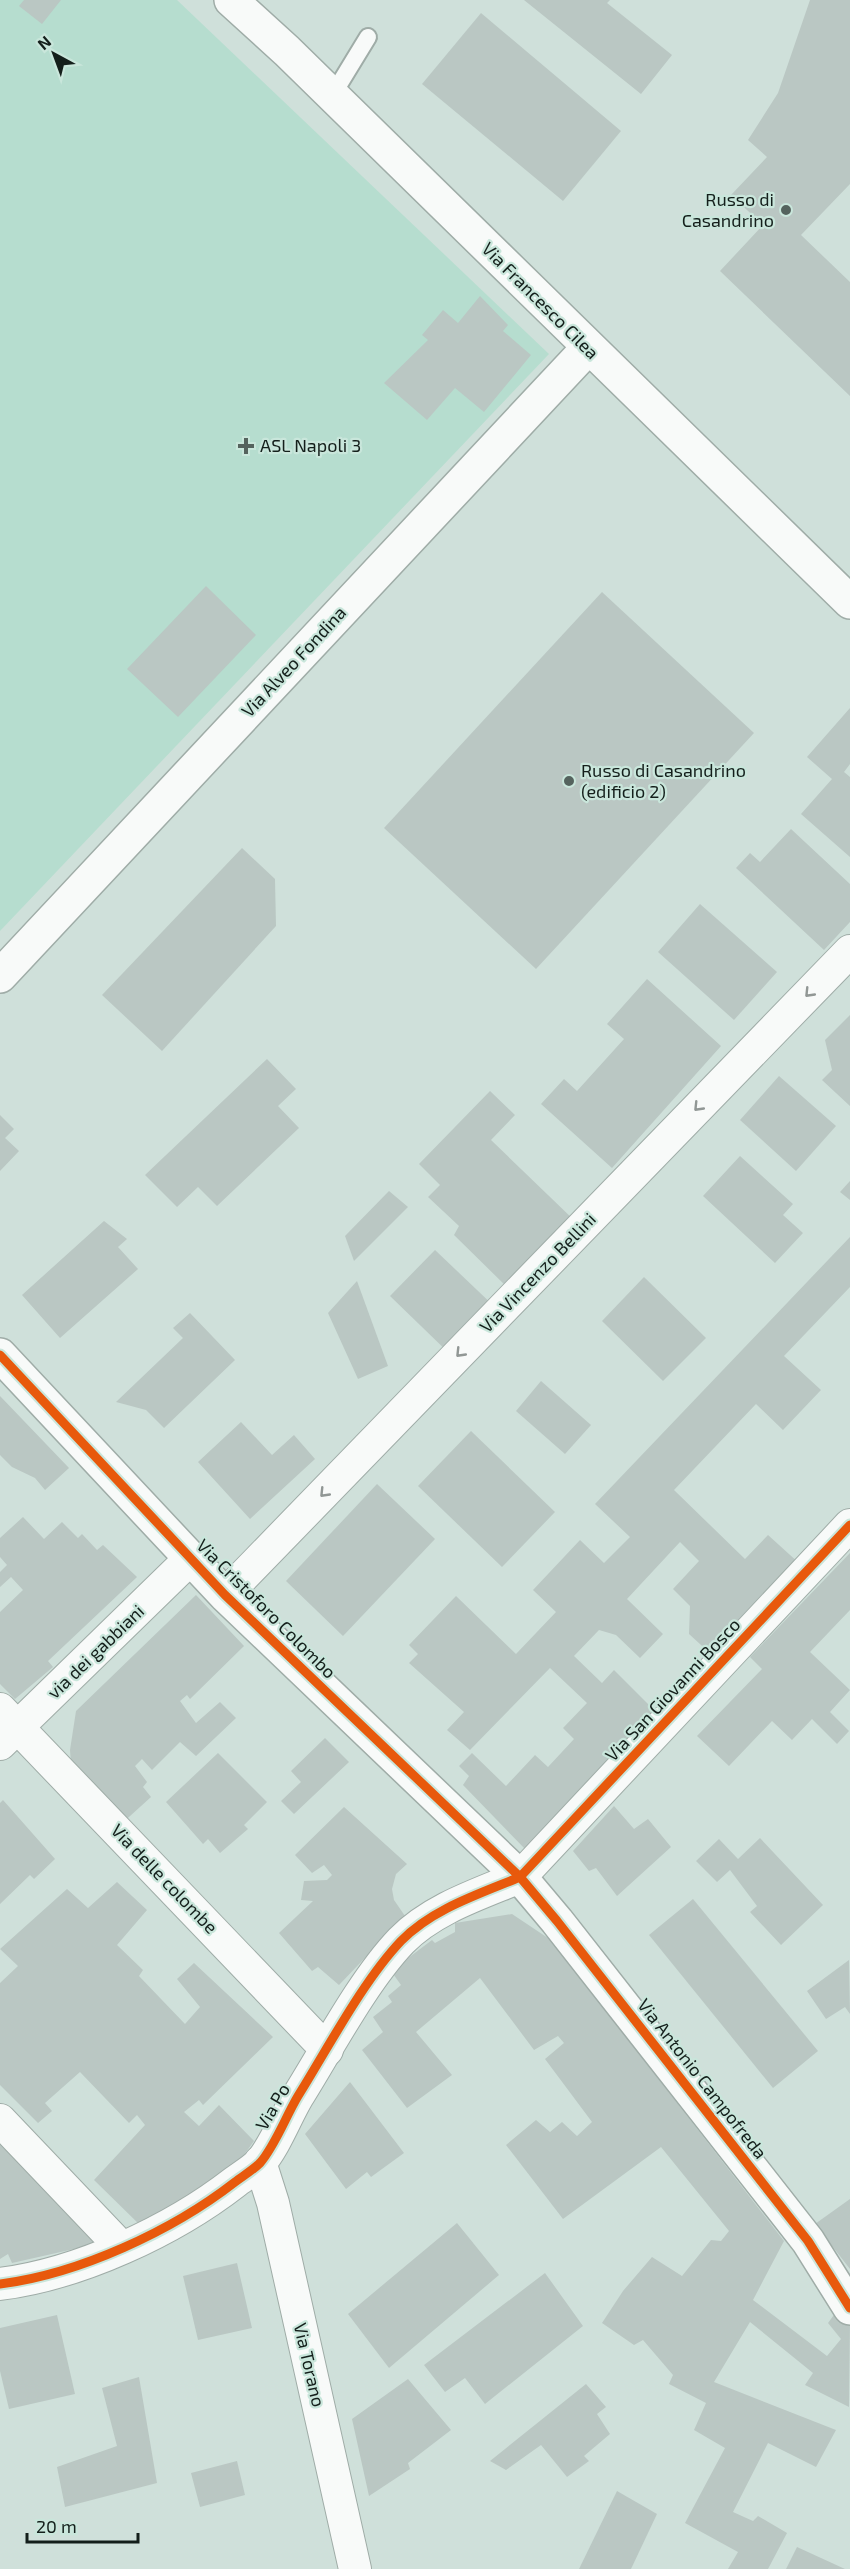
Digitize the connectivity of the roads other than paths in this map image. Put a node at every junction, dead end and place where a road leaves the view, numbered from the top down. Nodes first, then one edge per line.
1 (231, 0) edge
2 (368, 38) dead end
3 (332, 96) junction
4 (588, 348) junction
5 (850, 602) edge
6 (850, 951) edge
7 (0, 976) edge
8 (0, 1355) edge
9 (850, 1526) edge
10 (191, 1558) junction
11 (225, 1595) junction
12 (6, 1727) edge
13 (520, 1877) junction
14 (327, 2050) junction
15 (0, 2120) edge
16 (260, 2162) junction
17 (121, 2247) junction
18 (0, 2284) edge
19 (850, 2307) edge
20 (355, 2569) edge

1 - 3 street, Via Francesco Cilea
2 - 3 lane
3 - 4 street, Via Francesco Cilea
4 - 5 street, Via Francesco Cilea
4 - 7 street, Via Alveo Fondina
6 -> 11 street, Via Vincenzo Bellini
8 - 10 street, Via Cristoforo Colombo
9 - 13 street, Via San Giovanni Bosco
10 - 11 street, Via Cristoforo Colombo
10 - 12 street, via dei gabbiani
11 - 13 street, Via Cristoforo Colombo
12 - 14 street, Via delle colombe
13 - 14 street, Via Po
13 - 19 street, Via Antonio Campofreda
14 - 16 street, Via Po
15 - 17 street
16 - 17 street, Via Po
16 - 20 street, Via Torano
17 - 18 street, Via Po

